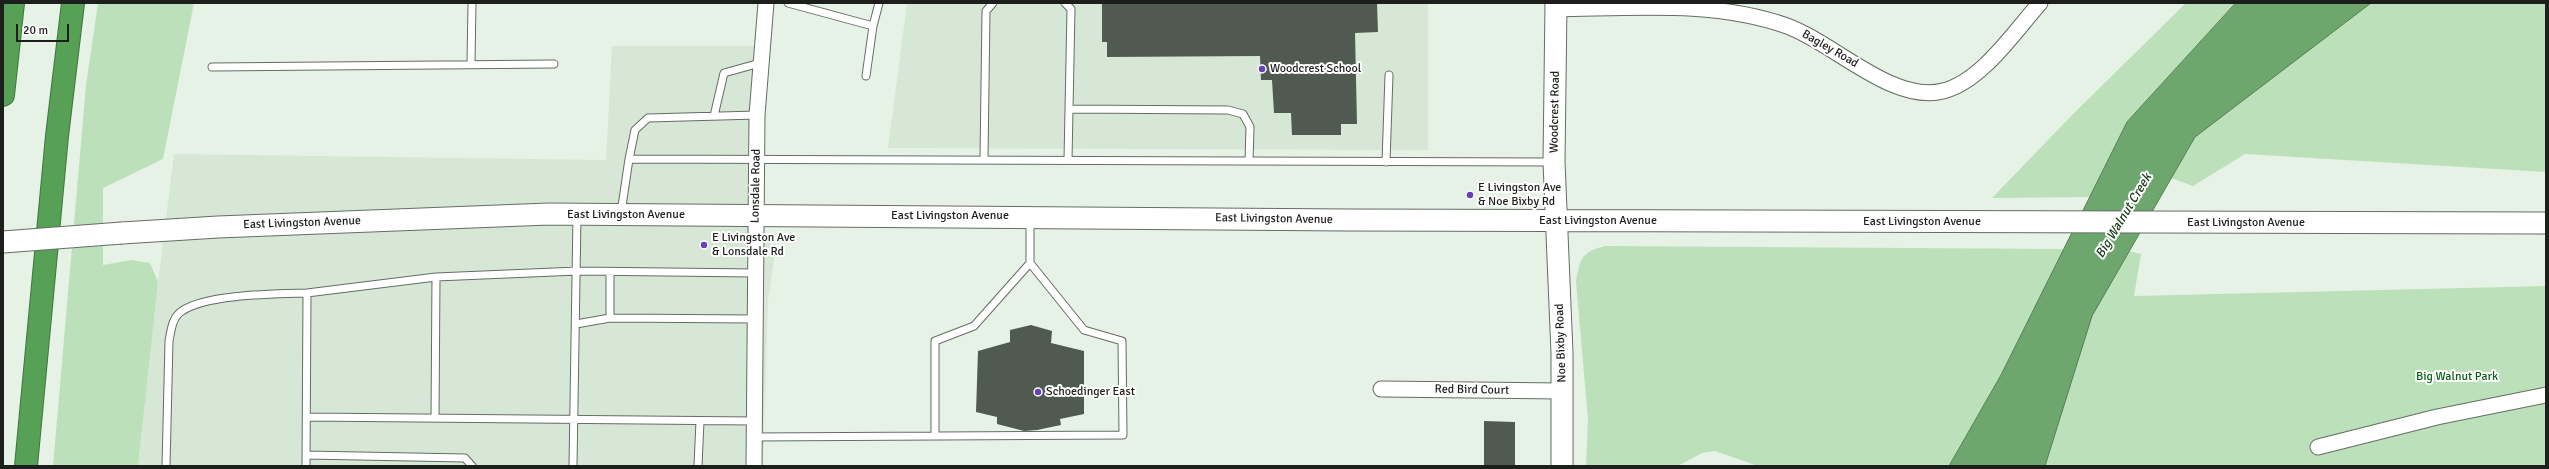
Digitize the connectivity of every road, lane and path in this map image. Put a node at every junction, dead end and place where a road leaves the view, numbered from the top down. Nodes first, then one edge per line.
1 (12, 3) edge
2 (73, 3) edge
3 (472, 3) edge
4 (766, 3) edge
5 (788, 3) edge
6 (880, 3) edge
7 (993, 3) edge
8 (1065, 3) edge
9 (2040, 3) edge
10 (1556, 6) edge
11 (873, 26) junction
12 (471, 63) junction
13 (760, 63) junction
14 (554, 64) dead end
15 (212, 67) dead end
16 (1389, 75) dead end
17 (866, 76) dead end
18 (3, 96) edge
19 (1070, 109) junction
20 (714, 116) junction
21 (757, 116) junction
22 (629, 159) junction
23 (756, 159) junction
24 (984, 159) junction
25 (1068, 160) junction
26 (1249, 161) junction
27 (1386, 162) junction
28 (1554, 162) junction
29 (577, 215) junction
30 (621, 215) junction
31 (756, 215) junction
32 (1030, 216) junction
33 (1556, 220) junction
34 (2546, 222) edge
35 (3, 242) edge
36 (1030, 263) junction
37 (578, 271) junction
38 (610, 272) junction
39 (755, 273) junction
40 (436, 277) junction
41 (306, 293) junction
42 (610, 318) junction
43 (755, 319) junction
44 (576, 324) junction
45 (1381, 389) dead end
46 (1562, 391) junction
47 (2546, 395) edge
48 (307, 417) junction
49 (435, 418) junction
50 (574, 420) junction
51 (700, 421) junction
52 (754, 421) junction
53 (936, 435) junction
54 (754, 437) junction
55 (2318, 447) dead end
56 (306, 455) junction
57 (26, 466) edge
58 (166, 466) edge
59 (306, 466) edge
60 (472, 466) edge
61 (573, 466) edge
62 (698, 466) edge
63 (754, 466) edge
64 (1562, 466) edge

1 - 18 highway
2 - 57 highway
3 - 12 lane
4 - 13 street, Lonsdale Road
5 - 11 lane
6 - 11 lane
7 - 24 lane
8 - 19 lane
9 - 10 street, Bagley Road
10 - 28 main road, Woodcrest Road
11 - 17 lane
12 - 14 lane
12 - 15 lane
13 - 20 lane
13 - 21 street, Lonsdale Road
16 - 27 lane
19 - 25 lane
19 - 26 lane
20 - 21 lane
20 - 22 lane
21 - 23 street, Lonsdale Road
22 - 23 lane
22 - 30 lane
23 - 24 lane
23 - 31 street, Lonsdale Road
24 - 25 lane
25 - 26 lane
26 - 27 lane
27 - 28 lane
28 - 33 main road, Woodcrest Road
29 - 30 main road, East Livingston Avenue
29 - 35 main road, East Livingston Avenue, bridge
29 - 37 lane
30 - 31 main road, East Livingston Avenue
31 - 32 main road, East Livingston Avenue
31 - 39 street, Lonsdale Road
32 - 33 main road, East Livingston Avenue
32 - 36 lane
33 - 34 main road, East Livingston Avenue
33 - 46 main road, Noe Bixby Road
36 - 53 lane
36 - 53 lane
37 - 38 lane
37 - 40 lane
37 - 44 lane
38 - 39 lane
38 - 42 lane
39 - 43 street, Lonsdale Road
40 - 41 lane
40 - 49 lane
41 - 48 lane
41 - 58 lane
42 - 43 lane
42 - 44 lane
43 - 52 street, Lonsdale Road
44 - 50 lane
45 - 46 street, Red Bird Court
46 - 64 main road, Noe Bixby Road
47 - 55 street
48 - 49 lane
48 - 56 lane
49 - 50 lane
50 - 51 lane
50 - 61 lane
51 - 52 lane
51 - 62 lane
52 - 54 street, Lonsdale Road
53 - 54 lane
54 - 63 street, Lonsdale Road
56 - 59 lane
56 - 60 lane

